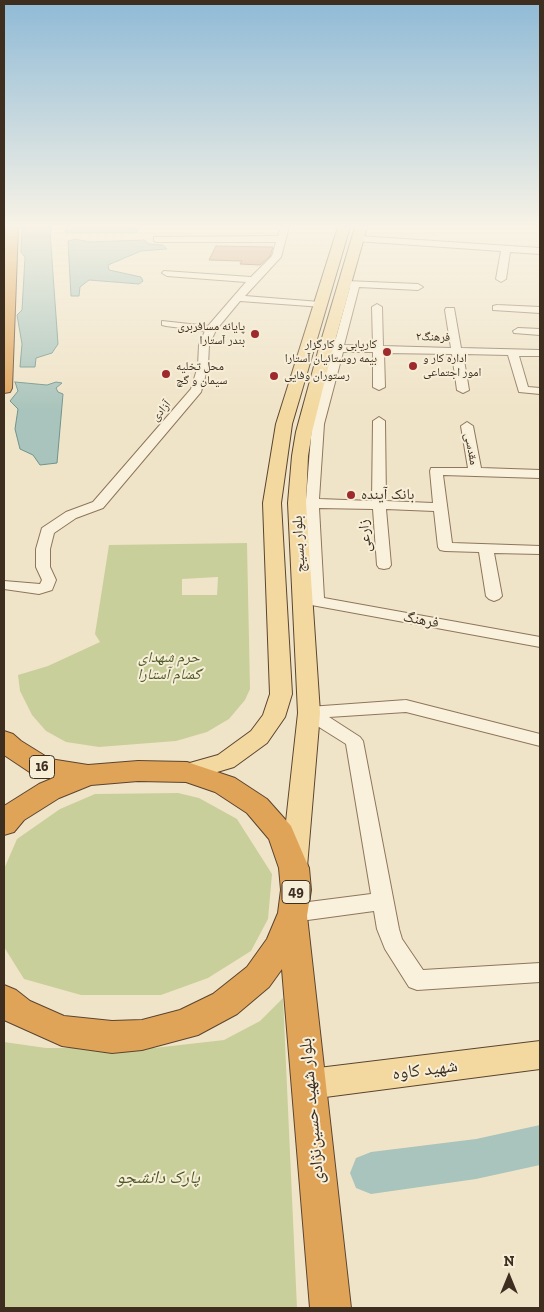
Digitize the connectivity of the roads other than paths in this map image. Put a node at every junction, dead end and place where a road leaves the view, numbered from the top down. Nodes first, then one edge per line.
1 (9, 288) edge
2 (246, 288) edge
3 (335, 288) edge
4 (343, 288) edge
5 (238, 298) junction
6 (320, 305) junction
7 (377, 307) dead end
8 (497, 308) dead end
9 (450, 310) dead end
10 (540, 310) edge
11 (166, 323) dead end
12 (211, 328) junction
13 (518, 331) dead end
14 (540, 332) edge
15 (332, 348) junction
16 (378, 350) junction
17 (458, 351) junction
18 (513, 353) junction
19 (540, 354) edge
20 (379, 386) dead end
21 (4, 388) edge
22 (463, 390) dead end
23 (540, 391) edge
24 (380, 421) dead end
25 (467, 426) dead end
26 (475, 472) junction
27 (540, 474) edge
28 (272, 503) junction
29 (304, 503) junction
30 (379, 505) junction
31 (440, 507) junction
32 (486, 549) junction
33 (540, 550) edge
34 (384, 565) dead end
35 (4, 585) edge
36 (494, 596) dead end
37 (309, 599) junction
38 (540, 642) edge
39 (309, 713) junction
40 (4, 740) edge
41 (540, 740) edge
42 (187, 772) junction
43 (88, 775) junction
44 (4, 824) edge
45 (294, 868) junction
46 (383, 901) junction
47 (293, 914) junction
48 (540, 973) edge
49 (4, 1000) edge
50 (540, 1055) edge
51 (310, 1084) junction
52 (331, 1308) edge

1 - 21 highway
2 - 5 street, آزادی
3 - 6 main road, بلوار بسیج / 49
4 - 15 main road, بلوار بسیج / 49
5 - 6 street
5 - 12 street, آزادی
6 - 28 main road, بلوار بسیج / 49
7 - 16 street
8 - 10 street
9 - 17 street
11 - 12 street
12 - 35 street, آزادی
13 - 14 street
15 - 16 street, فرهنگ۲
15 - 29 main road, بلوار بسیج / 49
16 - 17 street, فرهنگ۲
16 - 20 street
17 - 18 street, فرهنگ۲
17 - 22 street
18 - 19 street, فرهنگ۲
18 - 23 street
24 - 30 street, زارعی
25 - 26 street, مقدسی
26 - 27 street
26 - 31 street
28 - 29 main road
28 - 42 main road, بلوار بسیج / 49
29 - 30 street
29 - 37 main road, بلوار بسیج / 49
30 - 31 street
30 - 34 street, زارعی
31 - 32 street
32 - 33 street
32 - 36 street
37 - 38 street, فرهنگ
37 - 39 main road, بلوار بسیج / 49
39 - 41 street
39 - 45 main road, بلوار بسیج / 49
39 - 46 street
40 - 43 highway, 16
42 - 43 highway, 49
42 - 45 highway, 49
43 - 44 highway, 49
45 - 47 highway, 49
46 - 47 street
46 - 48 street
47 - 49 highway, 49
47 - 51 highway, بلوار شهید حسین‌نژادی / 49
50 - 51 main road, شهید کاوه
51 - 52 highway, بلوار شهید حسین‌نژادی / 49

